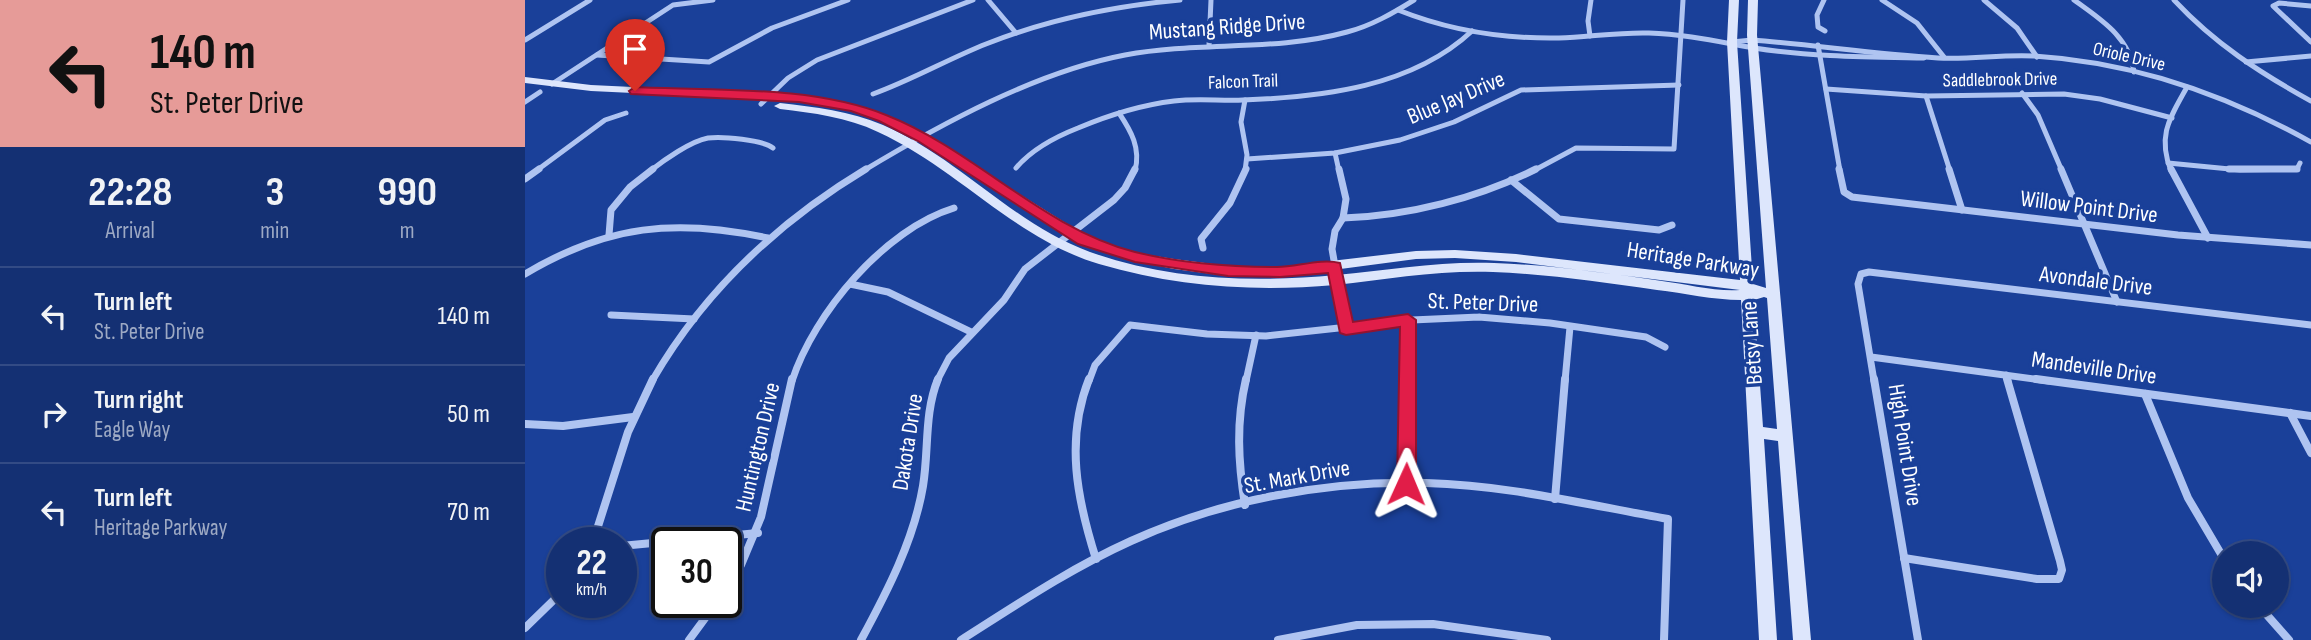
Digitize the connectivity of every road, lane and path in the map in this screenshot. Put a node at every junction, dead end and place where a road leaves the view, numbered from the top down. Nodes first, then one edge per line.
1 (590, 0) edge
2 (713, 0) edge
3 (848, 0) edge
4 (973, 0) edge
5 (988, 0) edge
6 (1180, 0) edge
7 (1211, 0) edge
8 (1413, 0) edge
9 (1591, 0) edge
10 (1683, 0) edge
11 (1734, 0) edge
12 (1753, 0) edge
13 (1824, 0) edge
14 (1882, 0) edge
15 (1984, 0) edge
16 (2074, 0) edge
17 (2174, 0) edge
18 (2311, 6) edge
19 (1398, 10) junction
20 (1472, 31) junction
21 (1825, 32) dead end
22 (1016, 33) junction
23 (1680, 35) junction
24 (1590, 36) junction
25 (525, 40) edge
26 (1732, 42) junction
27 (2311, 42) edge
28 (1752, 44) junction
29 (1209, 45) junction
30 (1818, 45) junction
31 (597, 54) junction
32 (1820, 54) junction
33 (2311, 56) edge
34 (1927, 57) junction
35 (1944, 57) junction
36 (2038, 57) junction
37 (2245, 62) junction
38 (2134, 72) junction
39 (525, 80) edge
40 (552, 84) junction
41 (1679, 85) junction
42 (2187, 87) junction
43 (1826, 89) junction
44 (525, 90) edge
45 (540, 92) junction
46 (2022, 93) junction
47 (873, 94) dead end
48 (1926, 96) junction
49 (765, 100) junction
50 (1245, 100) junction
51 (2311, 101) edge
52 (525, 102) edge
53 (625, 113) dead end
54 (1119, 113) junction
55 (2172, 118) junction
56 (922, 138) junction
57 (2310, 140) edge
58 (909, 145) junction
59 (773, 148) dead end
60 (1335, 153) junction
61 (1247, 159) junction
62 (2168, 163) junction
63 (2300, 163) dead end
64 (1016, 168) dead end
65 (525, 179) edge
66 (1511, 180) junction
67 (954, 208) dead end
68 (1962, 210) junction
69 (1343, 218) junction
70 (2084, 223) junction
71 (1672, 225) dead end
72 (1070, 233) junction
73 (609, 235) junction
74 (768, 238) junction
75 (2208, 238) junction
76 (1057, 242) junction
77 (2311, 245) edge
78 (1203, 248) dead end
79 (1336, 273) junction
80 (525, 274) edge
81 (1877, 274) joint
82 (849, 284) junction
83 (1747, 291) junction
84 (1773, 295) junction
85 (2116, 302) junction
86 (611, 315) dead end
87 (694, 318) junction
88 (1408, 320) junction
89 (2311, 325) edge
90 (1570, 327) junction
91 (1346, 329) junction
92 (971, 332) junction
93 (1256, 335) junction
94 (1665, 347) dead end
95 (1871, 357) junction
96 (2006, 375) junction
97 (2145, 394) junction
98 (2290, 414) junction
99 (2311, 416) edge
100 (633, 417) junction
101 (525, 424) edge
102 (1755, 432) junction
103 (1784, 436) junction
104 (2311, 453) edge
105 (1406, 484) junction
106 (1555, 499) junction
107 (1245, 505) junction
108 (599, 527) edge
109 (758, 533) junction
110 (2213, 541) edge
111 (637, 544) edge
112 (1904, 558) junction
113 (1096, 559) junction
114 (742, 562) edge
115 (546, 608) edge
116 (705, 618) edge
117 (2270, 618) edge
118 (525, 628) edge
119 (689, 640) edge
120 (861, 640) edge
121 (961, 640) edge
122 (1278, 640) edge
123 (1547, 640) edge
124 (1664, 640) edge
125 (1768, 640) edge
126 (1802, 640) edge
127 (1918, 640) edge
128 (2289, 640) edge

1 - 25 street
2 - 31 street
3 - 31 street
4 - 49 street
5 - 22 street
6 - 22 street
7 - 29 street
8 - 19 street, Mustang Ridge Drive
9 - 24 street
10 - 23 street
11 - 26 main road, Betsy Lane
12 - 28 main road, Betsy Lane
13 - 21 street
14 - 35 street
15 - 36 street
16 - 38 street
17 - 37 street
18 - 27 street
19 - 20 street, Oriole Drive
19 - 29 street, Mustang Ridge Drive
20 - 24 street, Oriole Drive
20 - 50 street, Falcon Trail
22 - 47 street
23 - 24 street, Oriole Drive
23 - 26 street, Oriole Drive
23 - 41 street
26 - 28 street, Oriole Drive
26 - 83 main road, Betsy Lane
28 - 30 street, Oriole Drive
28 - 32 street, Oriole Drive
28 - 84 main road, Betsy Lane
29 - 56 street, Mustang Ridge Drive
30 - 32 street
30 - 34 street, Oriole Drive
31 - 40 street
32 - 34 street, Oriole Drive
32 - 43 street
33 - 37 street
34 - 35 street, Oriole Drive
35 - 36 street, Oriole Drive
36 - 38 street, Oriole Drive
37 - 51 street
38 - 42 street, Oriole Drive
39 - 40 main road, Heritage Parkway
40 - 49 main road, Heritage Parkway
41 - 60 street, Blue Jay Drive
41 - 66 street
42 - 55 street
42 - 57 street, Oriole Drive
43 - 48 street, Saddlebrook Drive
43 - 68 street, Willow Point Drive
44 - 45 main road, Heritage Parkway
45 - 49 main road, Heritage Parkway
45 - 52 street
46 - 48 street, Saddlebrook Drive
46 - 55 street, Saddlebrook Drive
46 - 70 street
48 - 68 street
49 - 56 main road, Heritage Parkway
49 - 58 main road, Heritage Parkway
50 - 54 street, Falcon Trail
50 - 61 street
53 - 65 street
54 - 64 street, Falcon Trail
54 - 72 street, Dakota Drive
55 - 62 street
56 - 58 street, Mustang Ridge Drive
56 - 72 main road, Heritage Parkway
58 - 74 street, Mustang Ridge Drive
58 - 76 main road, Heritage Parkway
59 - 73 street
60 - 61 street, Blue Jay Drive
60 - 69 street
61 - 78 street
62 - 63 street
62 - 75 street
66 - 69 street
66 - 71 street
67 - 82 street, Huntington Drive
68 - 70 street, Willow Point Drive
69 - 79 street
70 - 75 street, Willow Point Drive
70 - 85 street
72 - 76 street, Dakota Drive
72 - 79 main road, Heritage Parkway
73 - 74 street
73 - 80 street
74 - 87 street, Mustang Ridge Drive
75 - 77 street, Willow Point Drive
76 - 79 main road, Heritage Parkway
76 - 92 street, Dakota Drive
79 - 83 main road, Heritage Parkway
79 - 91 street
81 - 85 street, Avondale Drive
81 - 95 street, High Point Drive
82 - 92 street
82 - 109 street, Huntington Drive
83 - 84 main road, Heritage Parkway
83 - 102 main road, Betsy Lane
84 - 103 main road, Betsy Lane
85 - 89 street, Avondale Drive
86 - 87 street
87 - 100 street, Mustang Ridge Drive
88 - 90 street, St. Peter Drive
88 - 91 street, St. Peter Drive
88 - 105 street
90 - 94 street, St. Peter Drive
90 - 106 street
91 - 93 street, St. Peter Drive
92 - 120 street, Dakota Drive
93 - 107 street
93 - 113 street, St. Peter Drive
95 - 96 street, Mandeville Drive
95 - 112 street, High Point Drive
96 - 97 street, Mandeville Drive
96 - 112 street
97 - 98 street, Mandeville Drive
97 - 110 street
98 - 99 street, Mandeville Drive
98 - 104 street
100 - 101 street
100 - 108 street, Mustang Ridge Drive
102 - 103 main road
102 - 125 main road, Betsy Lane
103 - 126 main road, Betsy Lane
105 - 106 street, St. Mark Drive
105 - 107 street, St. Mark Drive
106 - 124 street, St. Mark Drive
107 - 113 street, St. Mark Drive
109 - 111 street
109 - 114 street, Huntington Drive
112 - 127 street, High Point Drive
113 - 121 street, St. Mark Drive
115 - 118 street
116 - 119 street
117 - 128 street
122 - 123 street

